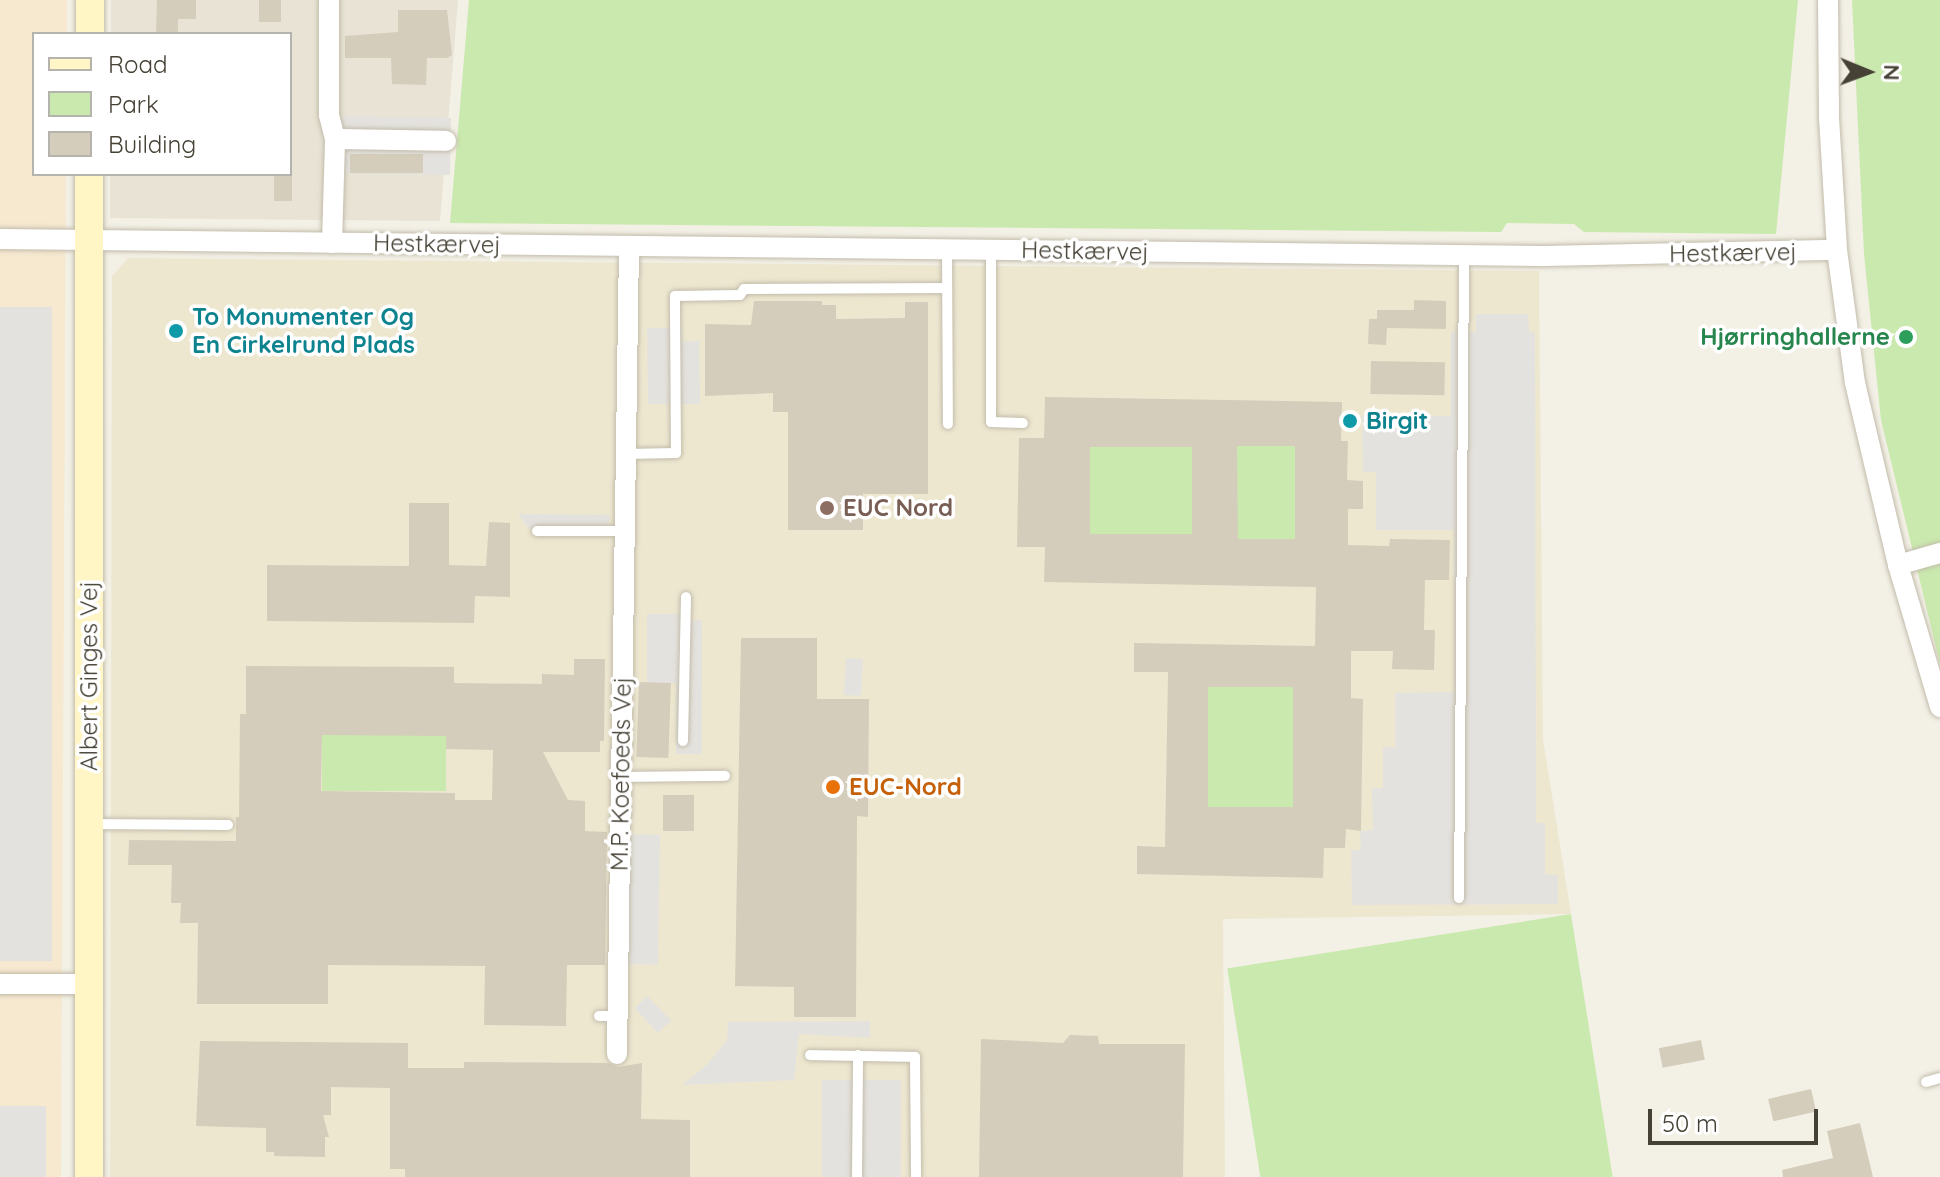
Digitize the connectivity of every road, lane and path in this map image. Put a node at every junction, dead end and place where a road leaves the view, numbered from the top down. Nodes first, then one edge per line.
1 (90, 0) edge
2 (329, 0) edge
3 (1828, 0) edge
4 (90, 32) edge
5 (335, 139) junction
6 (446, 141) dead end
7 (89, 176) edge
8 (0, 239) edge
9 (89, 240) junction
10 (332, 243) junction
11 (629, 246) junction
12 (947, 250) junction
13 (991, 250) junction
14 (1837, 250) junction
15 (1464, 256) junction
16 (947, 288) junction
17 (1023, 423) dead end
18 (948, 424) dead end
19 (626, 454) junction
20 (537, 531) dead end
21 (624, 531) junction
22 (1940, 553) edge
23 (1898, 565) junction
24 (686, 597) dead end
25 (1940, 707) edge
26 (683, 741) dead end
27 (725, 776) dead end
28 (621, 777) junction
29 (88, 824) junction
30 (228, 825) dead end
31 (1459, 898) dead end
32 (0, 984) edge
33 (89, 984) junction
34 (617, 1054) dead end
35 (810, 1055) dead end
36 (858, 1055) junction
37 (1940, 1078) edge
38 (1926, 1082) dead end
39 (89, 1177) edge
40 (857, 1177) edge
41 (916, 1177) edge

1 - 4 street
2 - 5 street
3 - 14 street
5 - 6 street
5 - 10 street
7 - 9 street, Albert Ginges Vej
8 - 9 street, Hestkærvej
9 - 10 street, Hestkærvej
9 - 29 street, Albert Ginges Vej
10 - 11 street, Hestkærvej
11 - 12 street, Hestkærvej
11 - 19 street, M.P. Koefoeds Vej
12 - 13 street, Hestkærvej
12 - 16 lane
13 - 15 street, Hestkærvej
13 - 17 lane
14 - 15 street, Hestkærvej
14 - 23 street
15 - 31 lane
16 - 18 lane
16 - 19 lane
19 - 21 street, M.P. Koefoeds Vej
20 - 21 lane
21 - 28 street, M.P. Koefoeds Vej
22 - 23 street
23 - 25 street
24 - 26 lane
27 - 28 lane
28 - 34 street, M.P. Koefoeds Vej
29 - 30 lane
29 - 33 street, Albert Ginges Vej
32 - 33 street
33 - 39 street, Albert Ginges Vej
35 - 36 lane
36 - 40 lane
36 - 41 lane
37 - 38 lane

